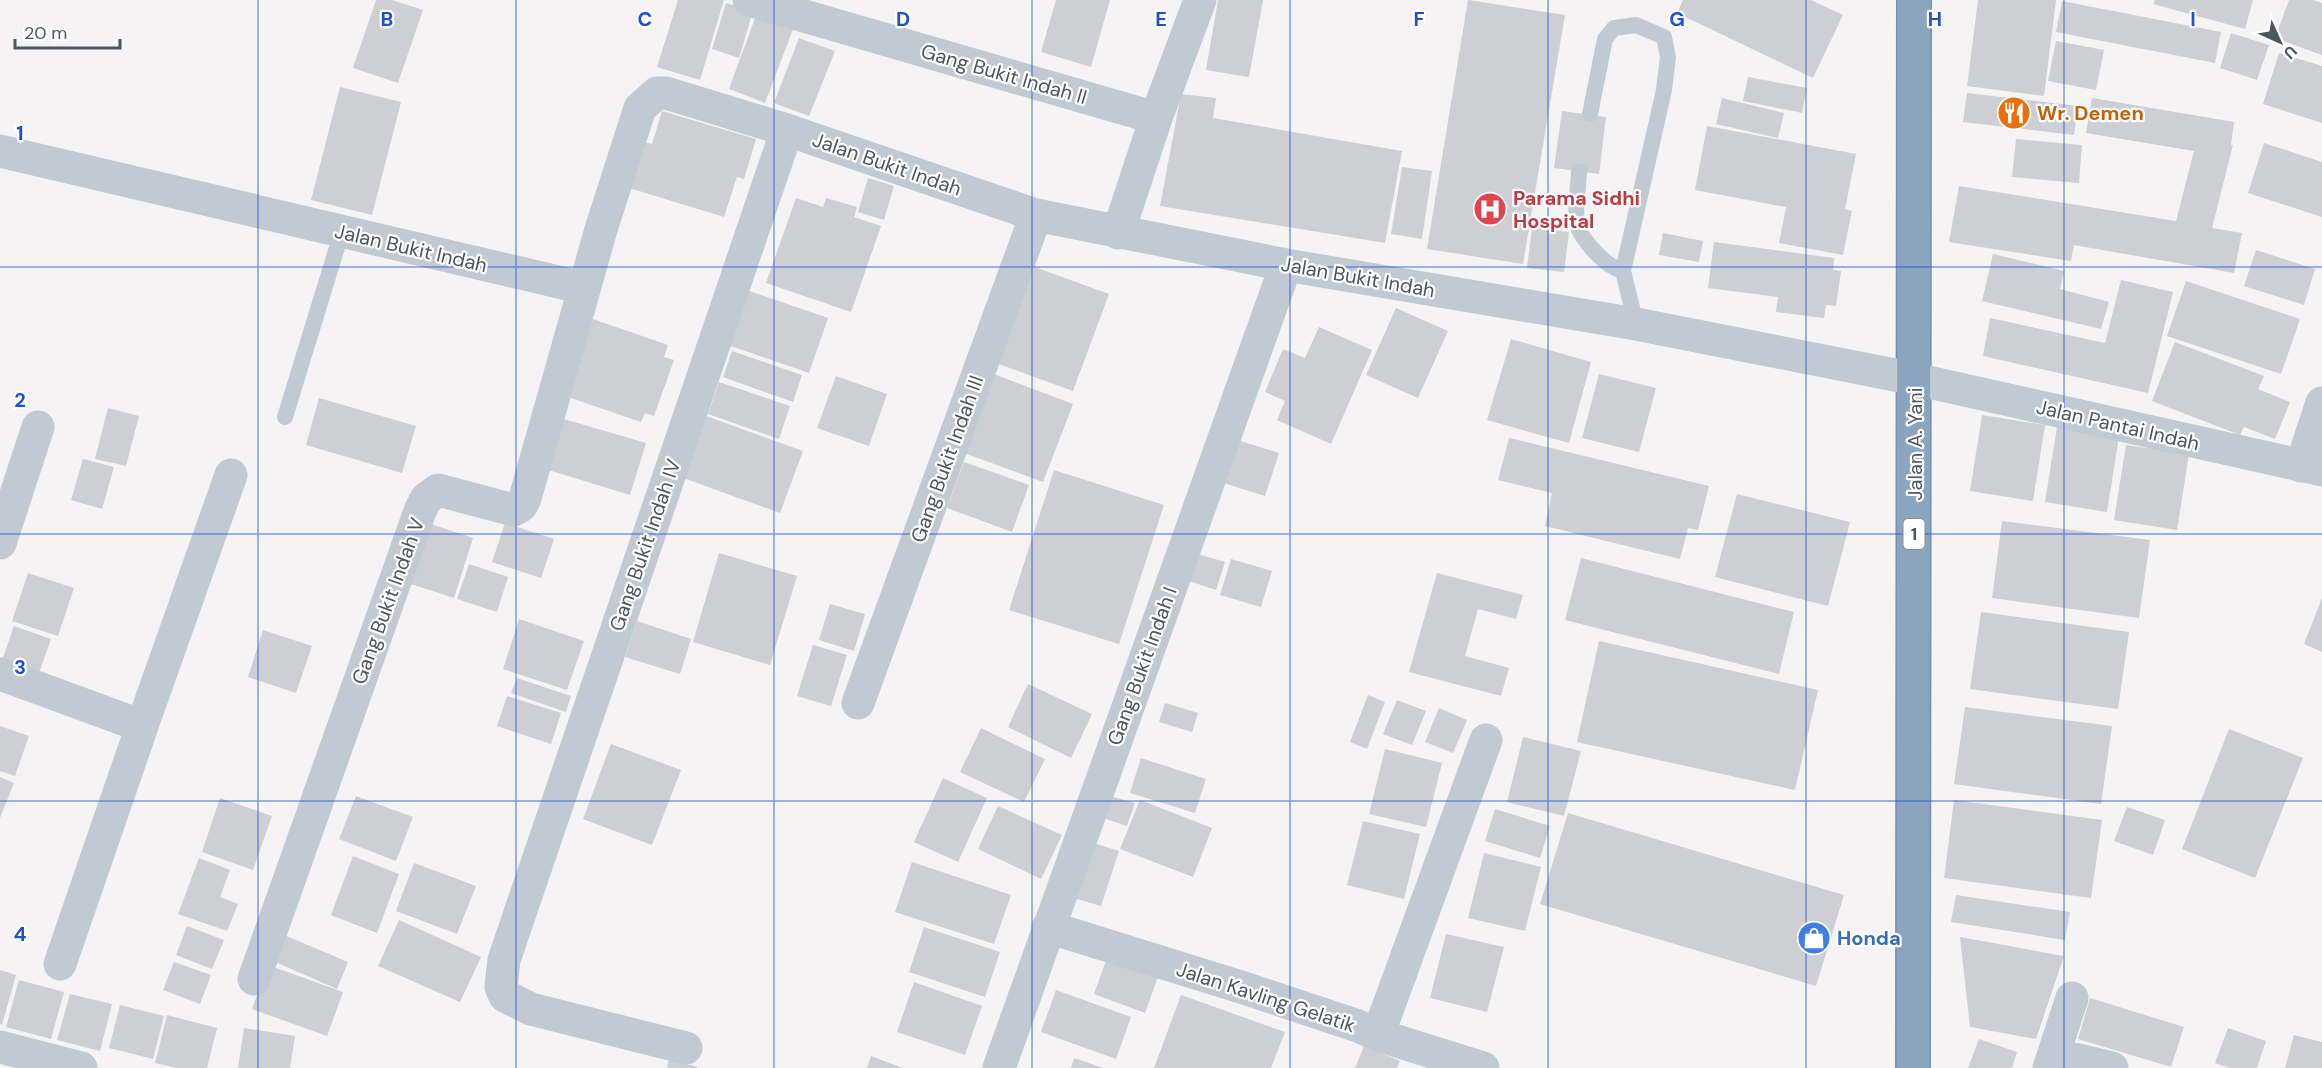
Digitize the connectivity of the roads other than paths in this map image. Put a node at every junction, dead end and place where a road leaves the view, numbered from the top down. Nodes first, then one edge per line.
1 (749, 0) edge
2 (1200, 0) edge
3 (1914, 0) edge
4 (1590, 114) dead end
5 (1156, 118) junction
6 (787, 130) junction
7 (0, 151) edge
8 (1579, 171) dead end
9 (1036, 215) junction
10 (342, 231) junction
11 (1118, 233) junction
12 (1286, 265) junction
13 (1623, 271) junction
14 (584, 288) junction
15 (1636, 324) junction
16 (1915, 380) junction
17 (2322, 403) edge
18 (285, 417) dead end
19 (38, 427) dead end
20 (2311, 468) edge
21 (231, 475) dead end
22 (0, 543) edge
23 (0, 674) edge
24 (858, 703) dead end
25 (142, 726) junction
26 (1486, 740) dead end
27 (1048, 927) junction
28 (60, 964) dead end
29 (254, 979) dead end
30 (2072, 998) dead end
31 (1378, 1035) junction
32 (0, 1047) edge
33 (686, 1048) dead end
34 (2052, 1061) edge
35 (81, 1068) edge
36 (999, 1068) edge
37 (1483, 1068) edge
38 (1913, 1068) edge
39 (2112, 1068) edge

1 - 5 street, Gang Bukit Indah II
2 - 5 street
3 - 16 highway, Jalan A. Yani / 1
4 - 13 lane
5 - 11 street
6 - 9 street, Jalan Bukit Indah
6 - 14 street, Jalan Bukit Indah
6 - 33 street, Gang Bukit Indah IV
7 - 10 street, Jalan Bukit Indah
8 - 13 lane
9 - 11 street, Jalan Bukit Indah
9 - 24 street, Gang Bukit Indah III
10 - 14 street, Jalan Bukit Indah
10 - 18 lane
11 - 12 street, Jalan Bukit Indah
12 - 15 street, Jalan Bukit Indah
12 - 27 street, Gang Bukit Indah I
13 - 15 lane
14 - 29 street, Gang Bukit Indah V
15 - 16 street, Jalan Bukit Indah
16 - 20 street, Jalan Pantai Indah
16 - 38 highway, Jalan A. Yani / 1
17 - 20 street
19 - 22 street
21 - 25 street
23 - 25 street
25 - 28 street
26 - 31 street
27 - 31 street, Jalan Kavling Gelatik
27 - 36 street, Gang Bukit Indah I
30 - 34 street
31 - 37 street, Jalan Kavling Gelatik
32 - 35 street
34 - 39 street

